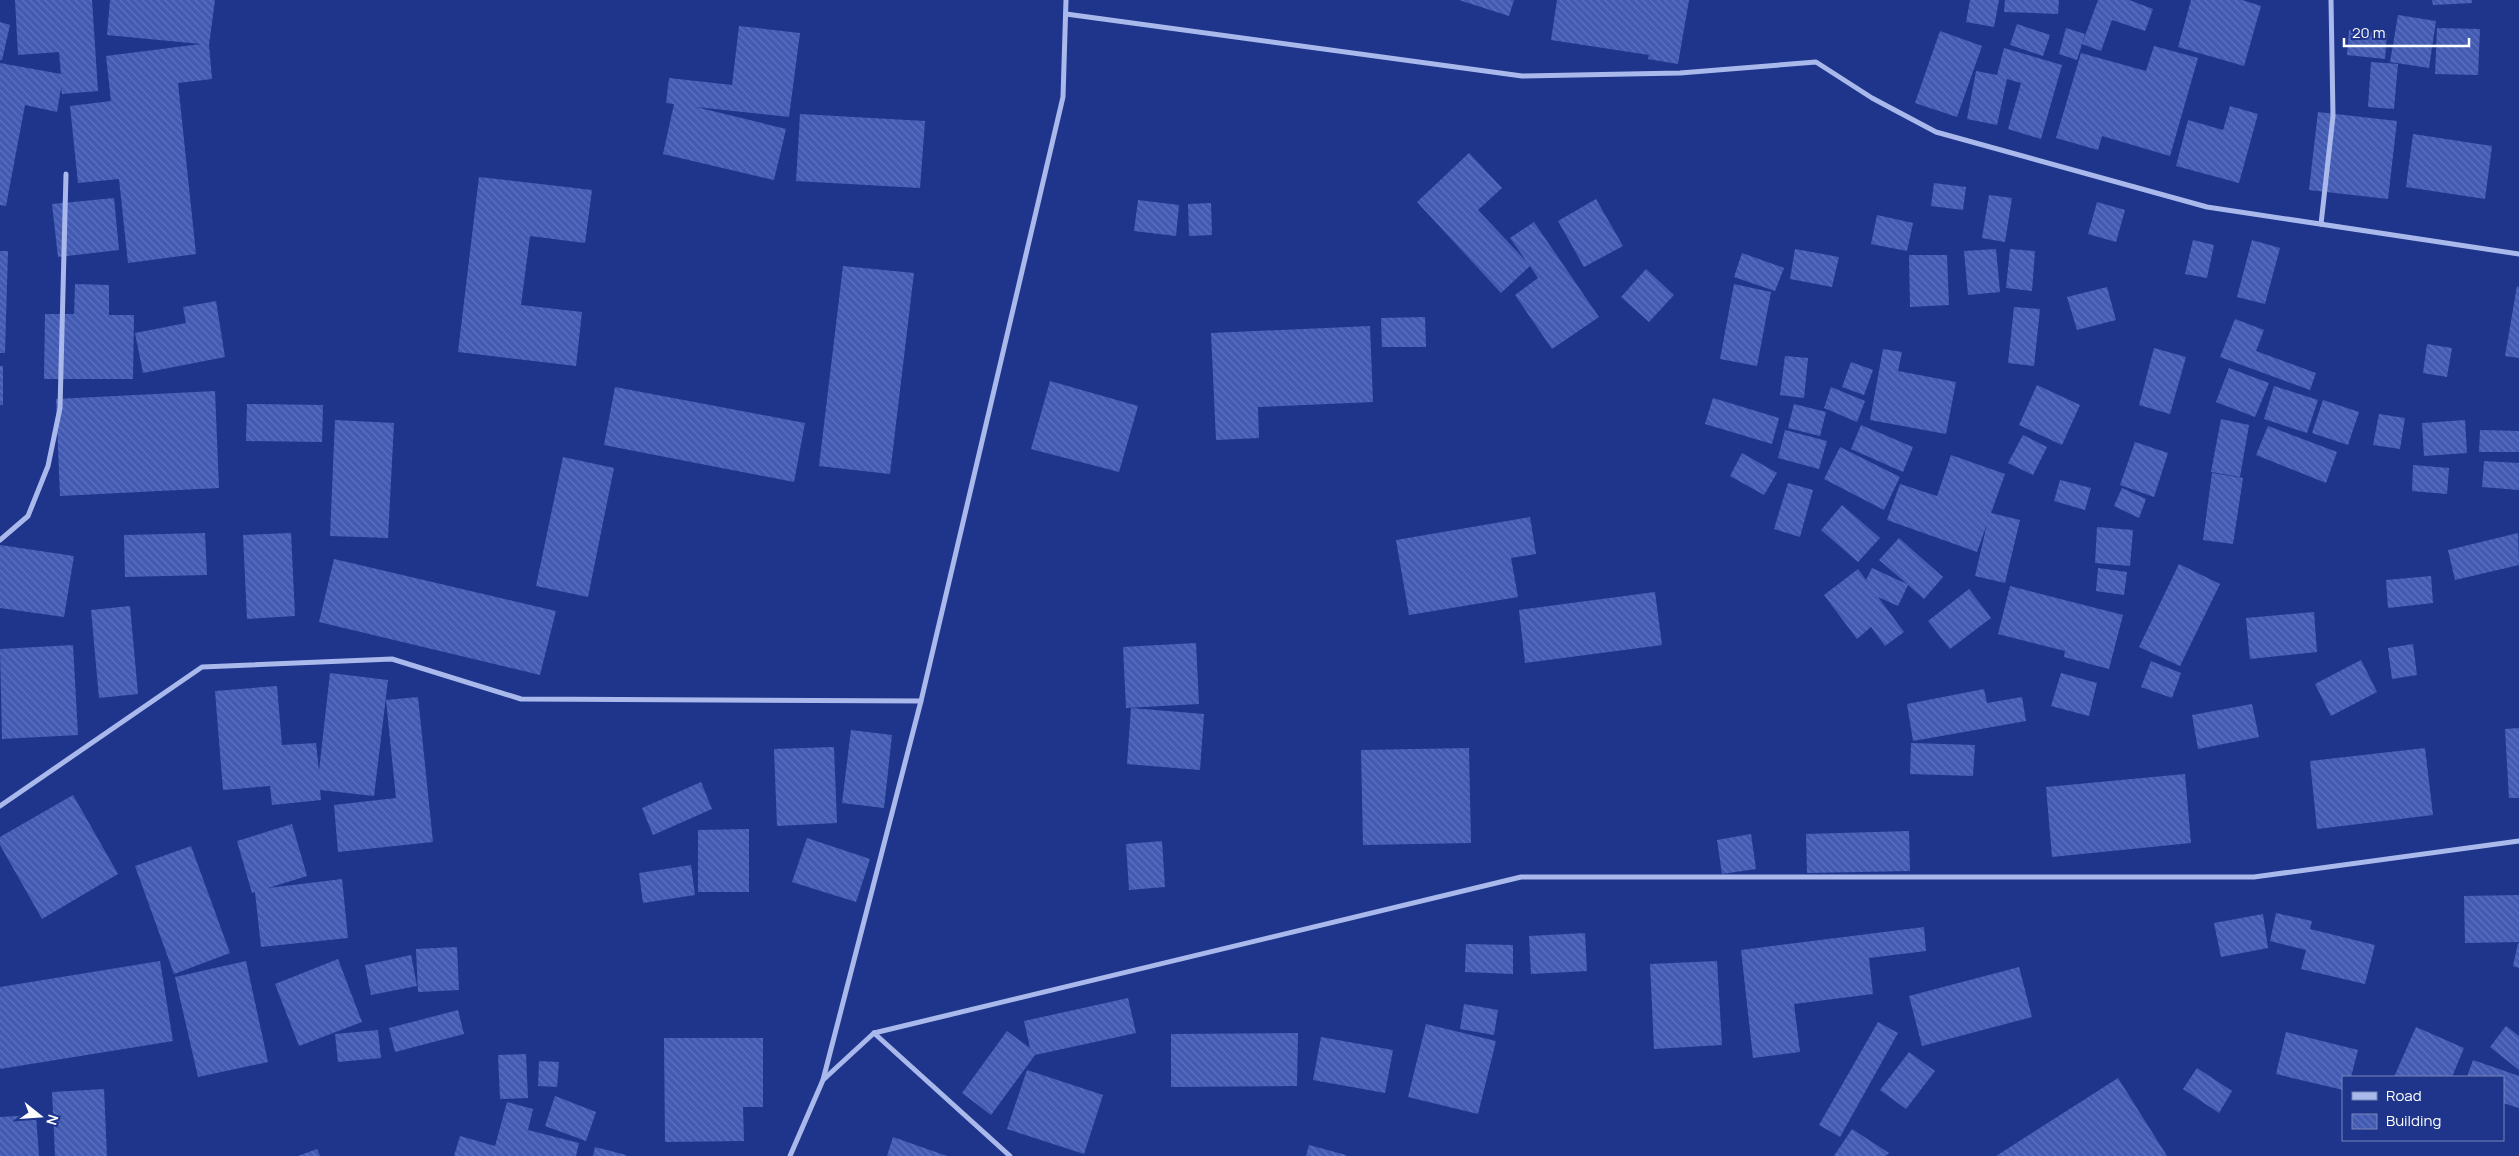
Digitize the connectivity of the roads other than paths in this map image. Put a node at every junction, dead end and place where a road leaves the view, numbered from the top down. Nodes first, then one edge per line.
1 (1066, 0) edge
2 (2331, 0) edge
3 (1066, 14) junction
4 (66, 174) dead end
5 (2320, 224) junction
6 (2519, 254) edge
7 (0, 540) edge
8 (922, 702) junction
9 (0, 806) edge
10 (2519, 841) edge
11 (874, 1033) junction
12 (823, 1080) junction
13 (790, 1156) edge
14 (1010, 1156) edge

1 - 3 street
2 - 5 street
3 - 5 street
3 - 8 street
4 - 7 street
5 - 6 street
8 - 9 street
8 - 12 street
10 - 11 street
11 - 12 street
11 - 14 street
12 - 13 street

